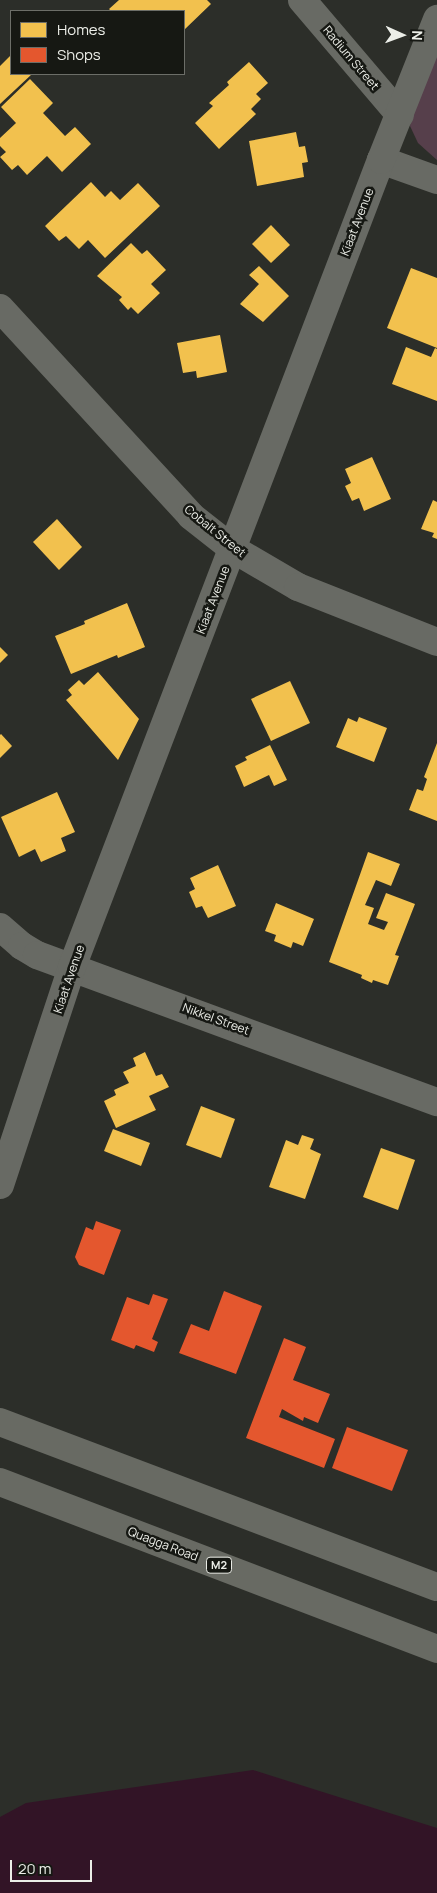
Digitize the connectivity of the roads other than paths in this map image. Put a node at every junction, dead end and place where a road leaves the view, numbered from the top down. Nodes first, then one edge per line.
1 (302, 0) edge
2 (437, 19) edge
3 (400, 115) junction
4 (381, 160) junction
5 (437, 180) edge
6 (0, 308) edge
7 (233, 549) junction
8 (437, 642) edge
9 (0, 927) edge
10 (72, 968) junction
11 (437, 1102) edge
12 (0, 1185) edge
13 (0, 1422) edge
14 (0, 1482) edge
15 (437, 1587) edge
16 (437, 1649) edge

1 - 3 street, Radium Street
2 - 3 street, Kiaat Avenue
3 - 4 street, Kiaat Avenue
4 - 5 street
4 - 7 street, Kiaat Avenue
6 - 7 street, Cobalt Street
7 - 8 street, Cobalt Street
7 - 10 street, Kiaat Avenue
9 - 10 street, Nikkel Street
10 - 11 street, Nikkel Street
10 - 12 street, Kiaat Avenue
13 - 15 main road
14 - 16 main road, Quagga Road / M2

